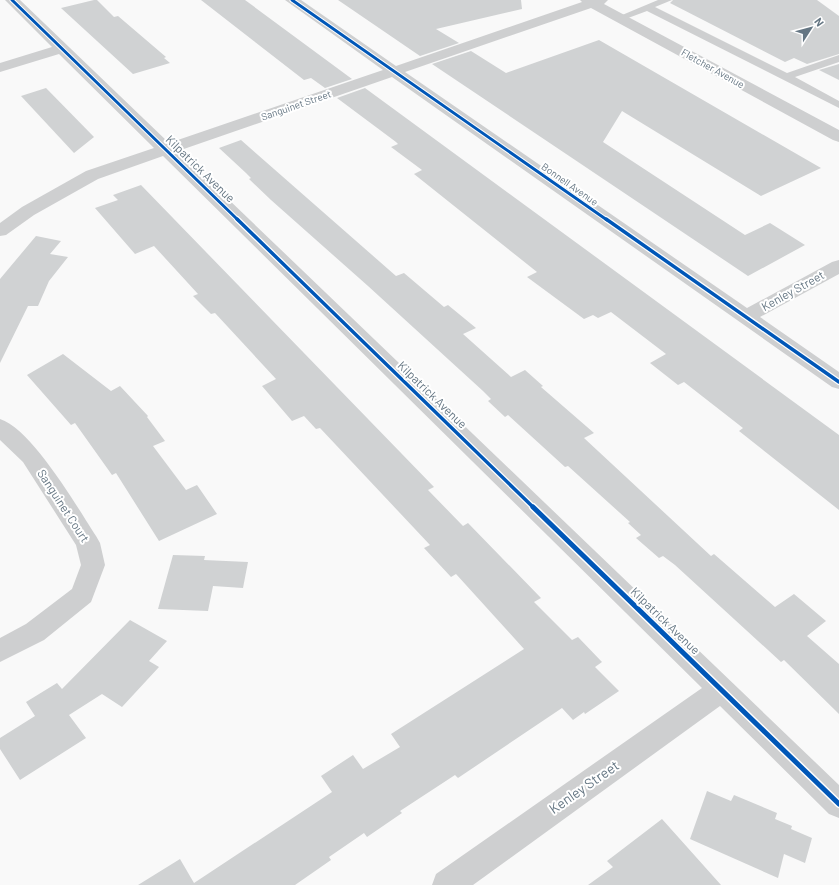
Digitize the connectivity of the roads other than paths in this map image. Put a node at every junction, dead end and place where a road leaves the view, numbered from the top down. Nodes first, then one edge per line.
1 (12, 0) edge
2 (292, 0) edge
3 (667, 0) edge
4 (594, 1) edge
5 (647, 7) junction
6 (620, 18) junction
7 (62, 49) junction
8 (839, 58) edge
9 (0, 68) edge
10 (394, 71) junction
11 (786, 78) junction
12 (839, 105) edge
13 (839, 137) edge
14 (166, 149) junction
15 (0, 231) edge
16 (839, 266) edge
17 (746, 317) junction
18 (839, 382) edge
19 (0, 427) edge
20 (0, 651) edge
21 (721, 690) junction
22 (839, 804) edge
23 (447, 885) edge

1 - 7 street, Kilpatrick Avenue
2 - 10 street, Bonnell Avenue
3 - 5 lane
4 - 6 street, Fletcher Avenue
4 - 10 street, Sanguinet Street
5 - 6 lane
5 - 11 lane
6 - 13 street, Fletcher Avenue
7 - 9 street
7 - 14 street, Kilpatrick Avenue
8 - 11 lane
10 - 14 street, Sanguinet Street
10 - 17 street, Bonnell Avenue
11 - 12 lane
14 - 15 street, Sanguinet Street
14 - 21 street, Kilpatrick Avenue
16 - 17 street, Kenley Street
17 - 18 street, Bonnell Avenue
19 - 20 street, Sanguinet Court
21 - 22 street, Kilpatrick Avenue
21 - 23 street, Kenley Street

